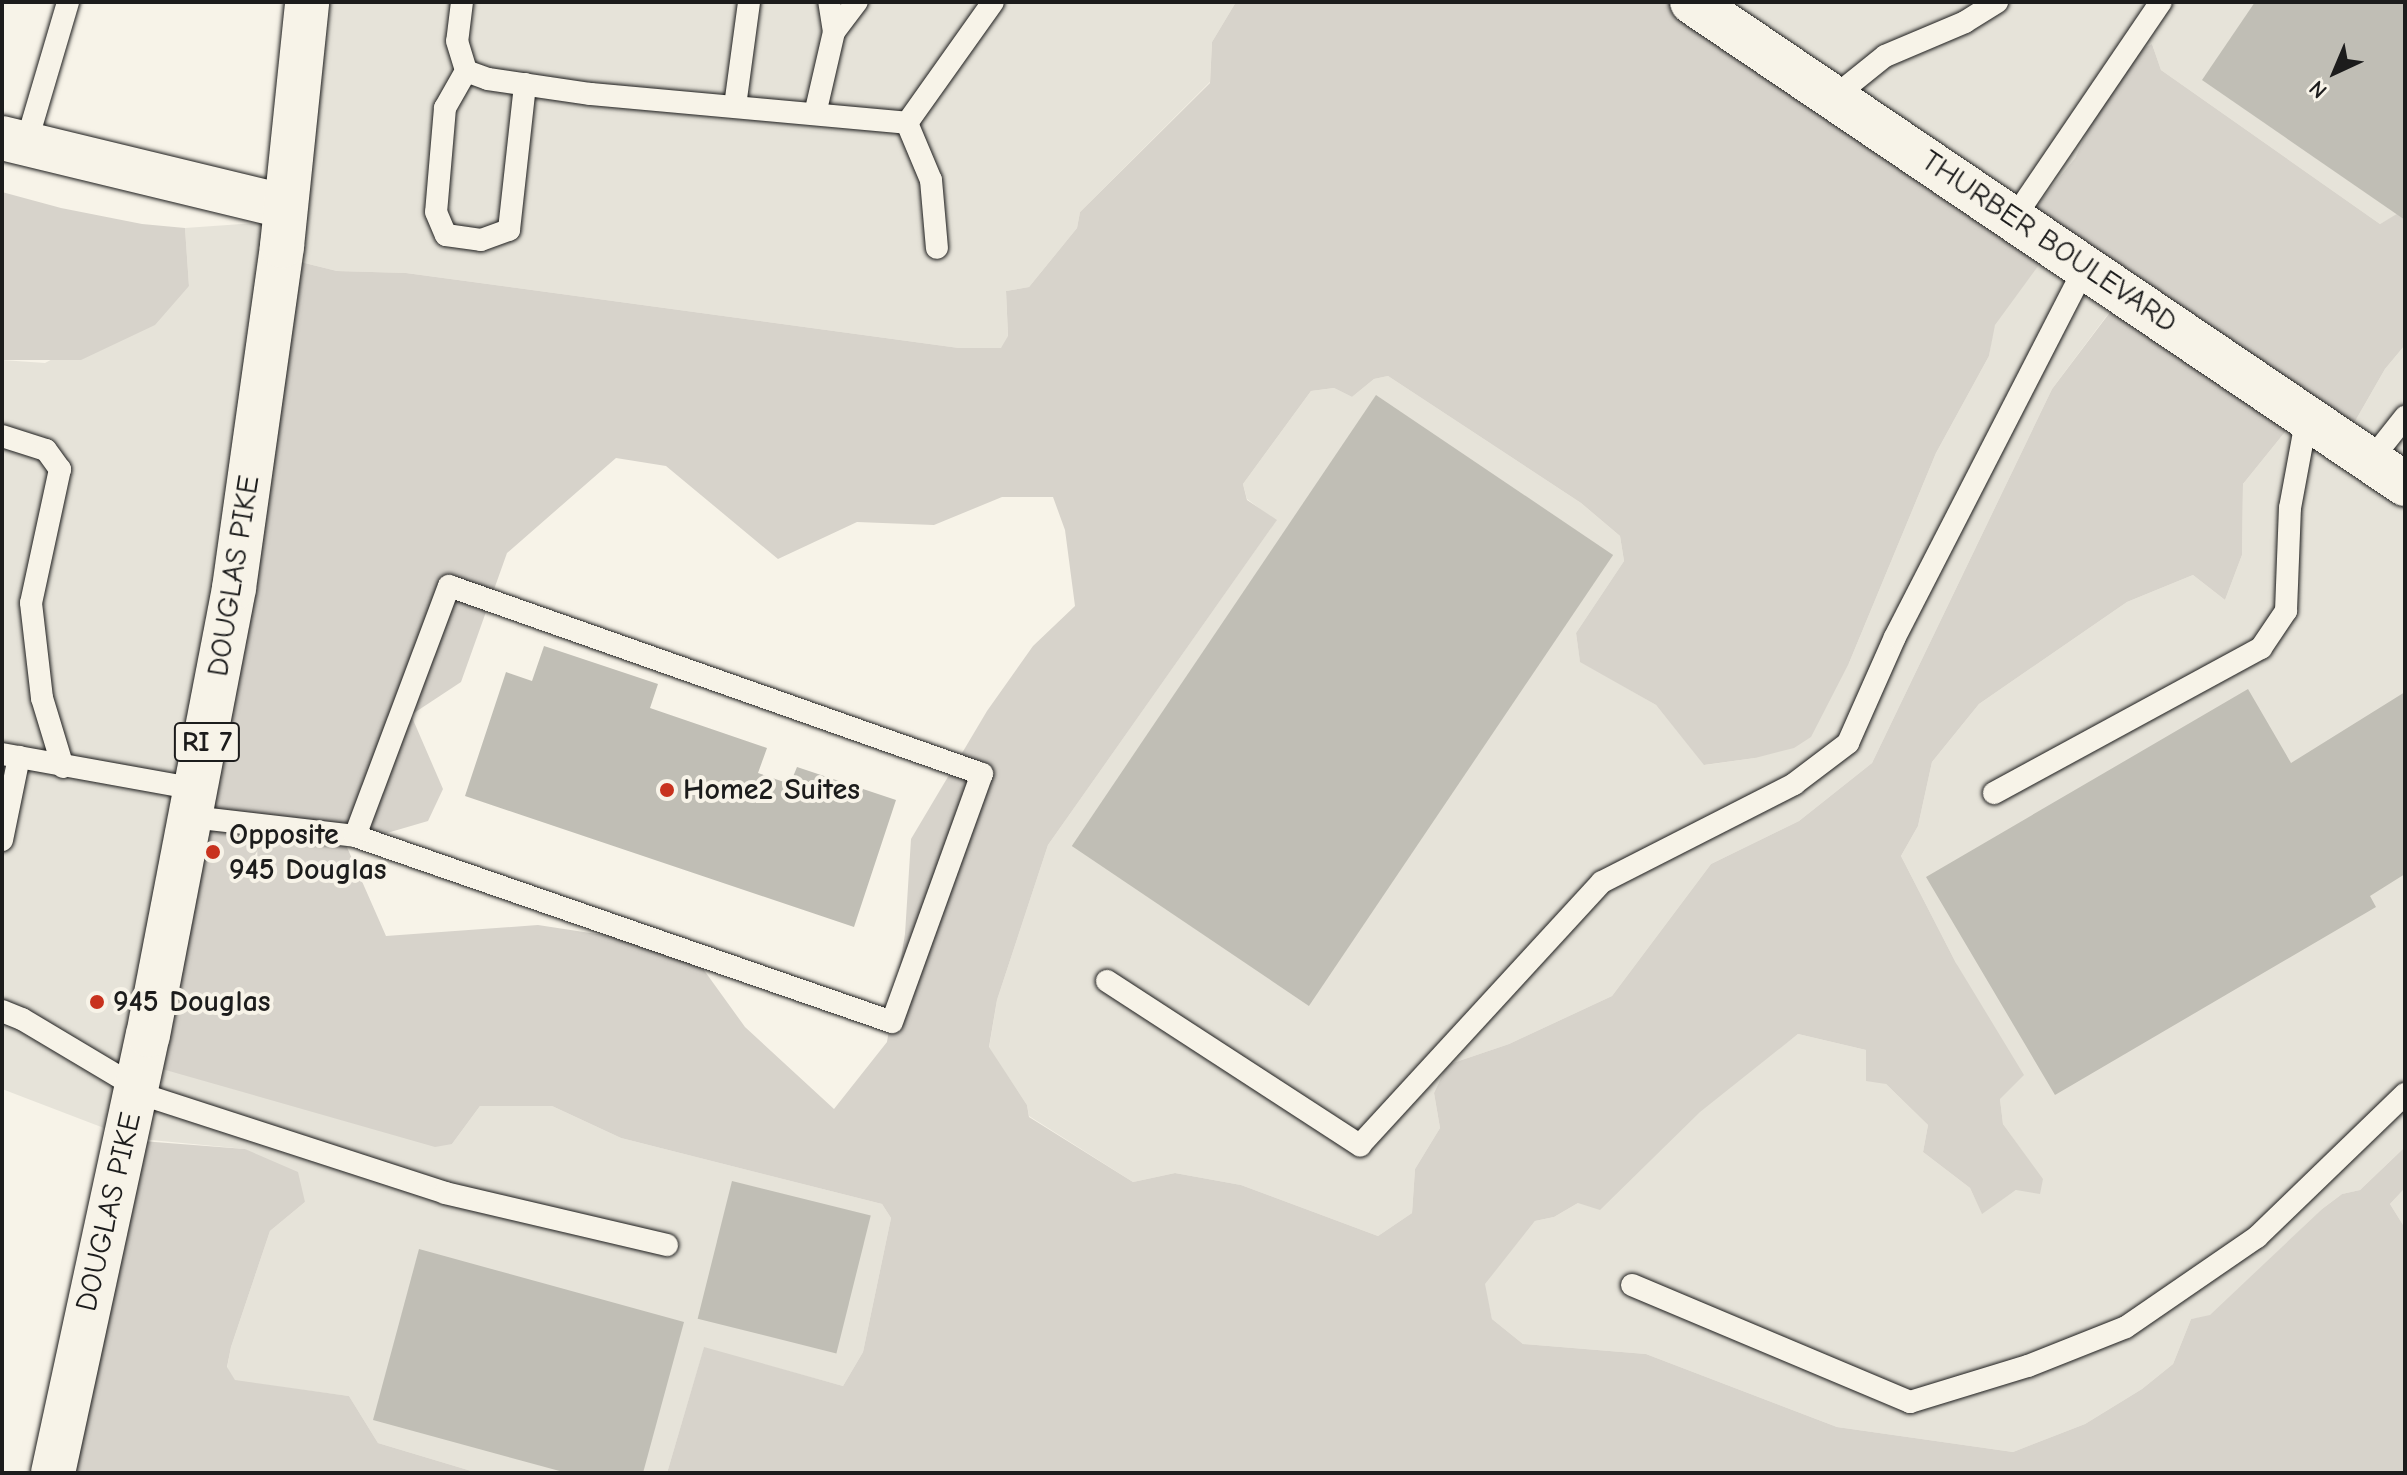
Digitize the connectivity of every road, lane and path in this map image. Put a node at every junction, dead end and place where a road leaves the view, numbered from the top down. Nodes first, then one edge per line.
1 (68, 2) edge
2 (307, 2) edge
3 (462, 2) edge
4 (749, 2) edge
5 (829, 2) edge
6 (857, 2) edge
7 (993, 2) edge
8 (1692, 2) edge
9 (1997, 2) edge
10 (2161, 2) edge
11 (834, 32) junction
12 (466, 71) junction
13 (525, 84) junction
14 (1834, 97) junction
15 (735, 106) junction
16 (815, 114) junction
17 (907, 123) junction
18 (14, 141) edge
19 (284, 206) junction
20 (2014, 218) junction
21 (937, 248) dead end
22 (2086, 266) junction
23 (2307, 416) junction
24 (2405, 417) edge
25 (2, 436) edge
26 (2388, 472) edge
27 (10, 756) edge
28 (63, 767) junction
29 (1994, 793) dead end
30 (195, 803) junction
31 (3, 826) edge
32 (355, 836) junction
33 (1107, 981) dead end
34 (2, 1011) edge
35 (136, 1090) junction
36 (2405, 1094) edge
37 (667, 1245) dead end
38 (1632, 1285) dead end
39 (53, 1473) edge

1 - 18 lane
2 - 19 main road, DOUGLAS PIKE / RI 7
3 - 12 lane
4 - 15 lane
5 - 11 lane
6 - 11 lane
7 - 17 lane
8 - 14 main road, THURBER BOULEVARD
9 - 14 lane
10 - 20 lane
11 - 16 lane
12 - 13 lane
12 - 13 lane
13 - 15 lane
14 - 20 main road, THURBER BOULEVARD
15 - 16 lane
16 - 17 lane
17 - 21 lane
18 - 19 main road
19 - 30 main road, DOUGLAS PIKE / RI 7
20 - 22 main road, THURBER BOULEVARD
22 - 23 main road, THURBER BOULEVARD
22 - 33 lane
23 - 26 main road, THURBER BOULEVARD
23 - 29 lane
24 - 26 lane
25 - 28 lane
27 - 28 lane
27 - 31 lane
28 - 30 lane
30 - 32 lane
30 - 35 main road, DOUGLAS PIKE / RI 7
32 - 32 lane
34 - 35 lane
35 - 37 lane
35 - 39 main road, DOUGLAS PIKE / RI 7
36 - 38 lane

